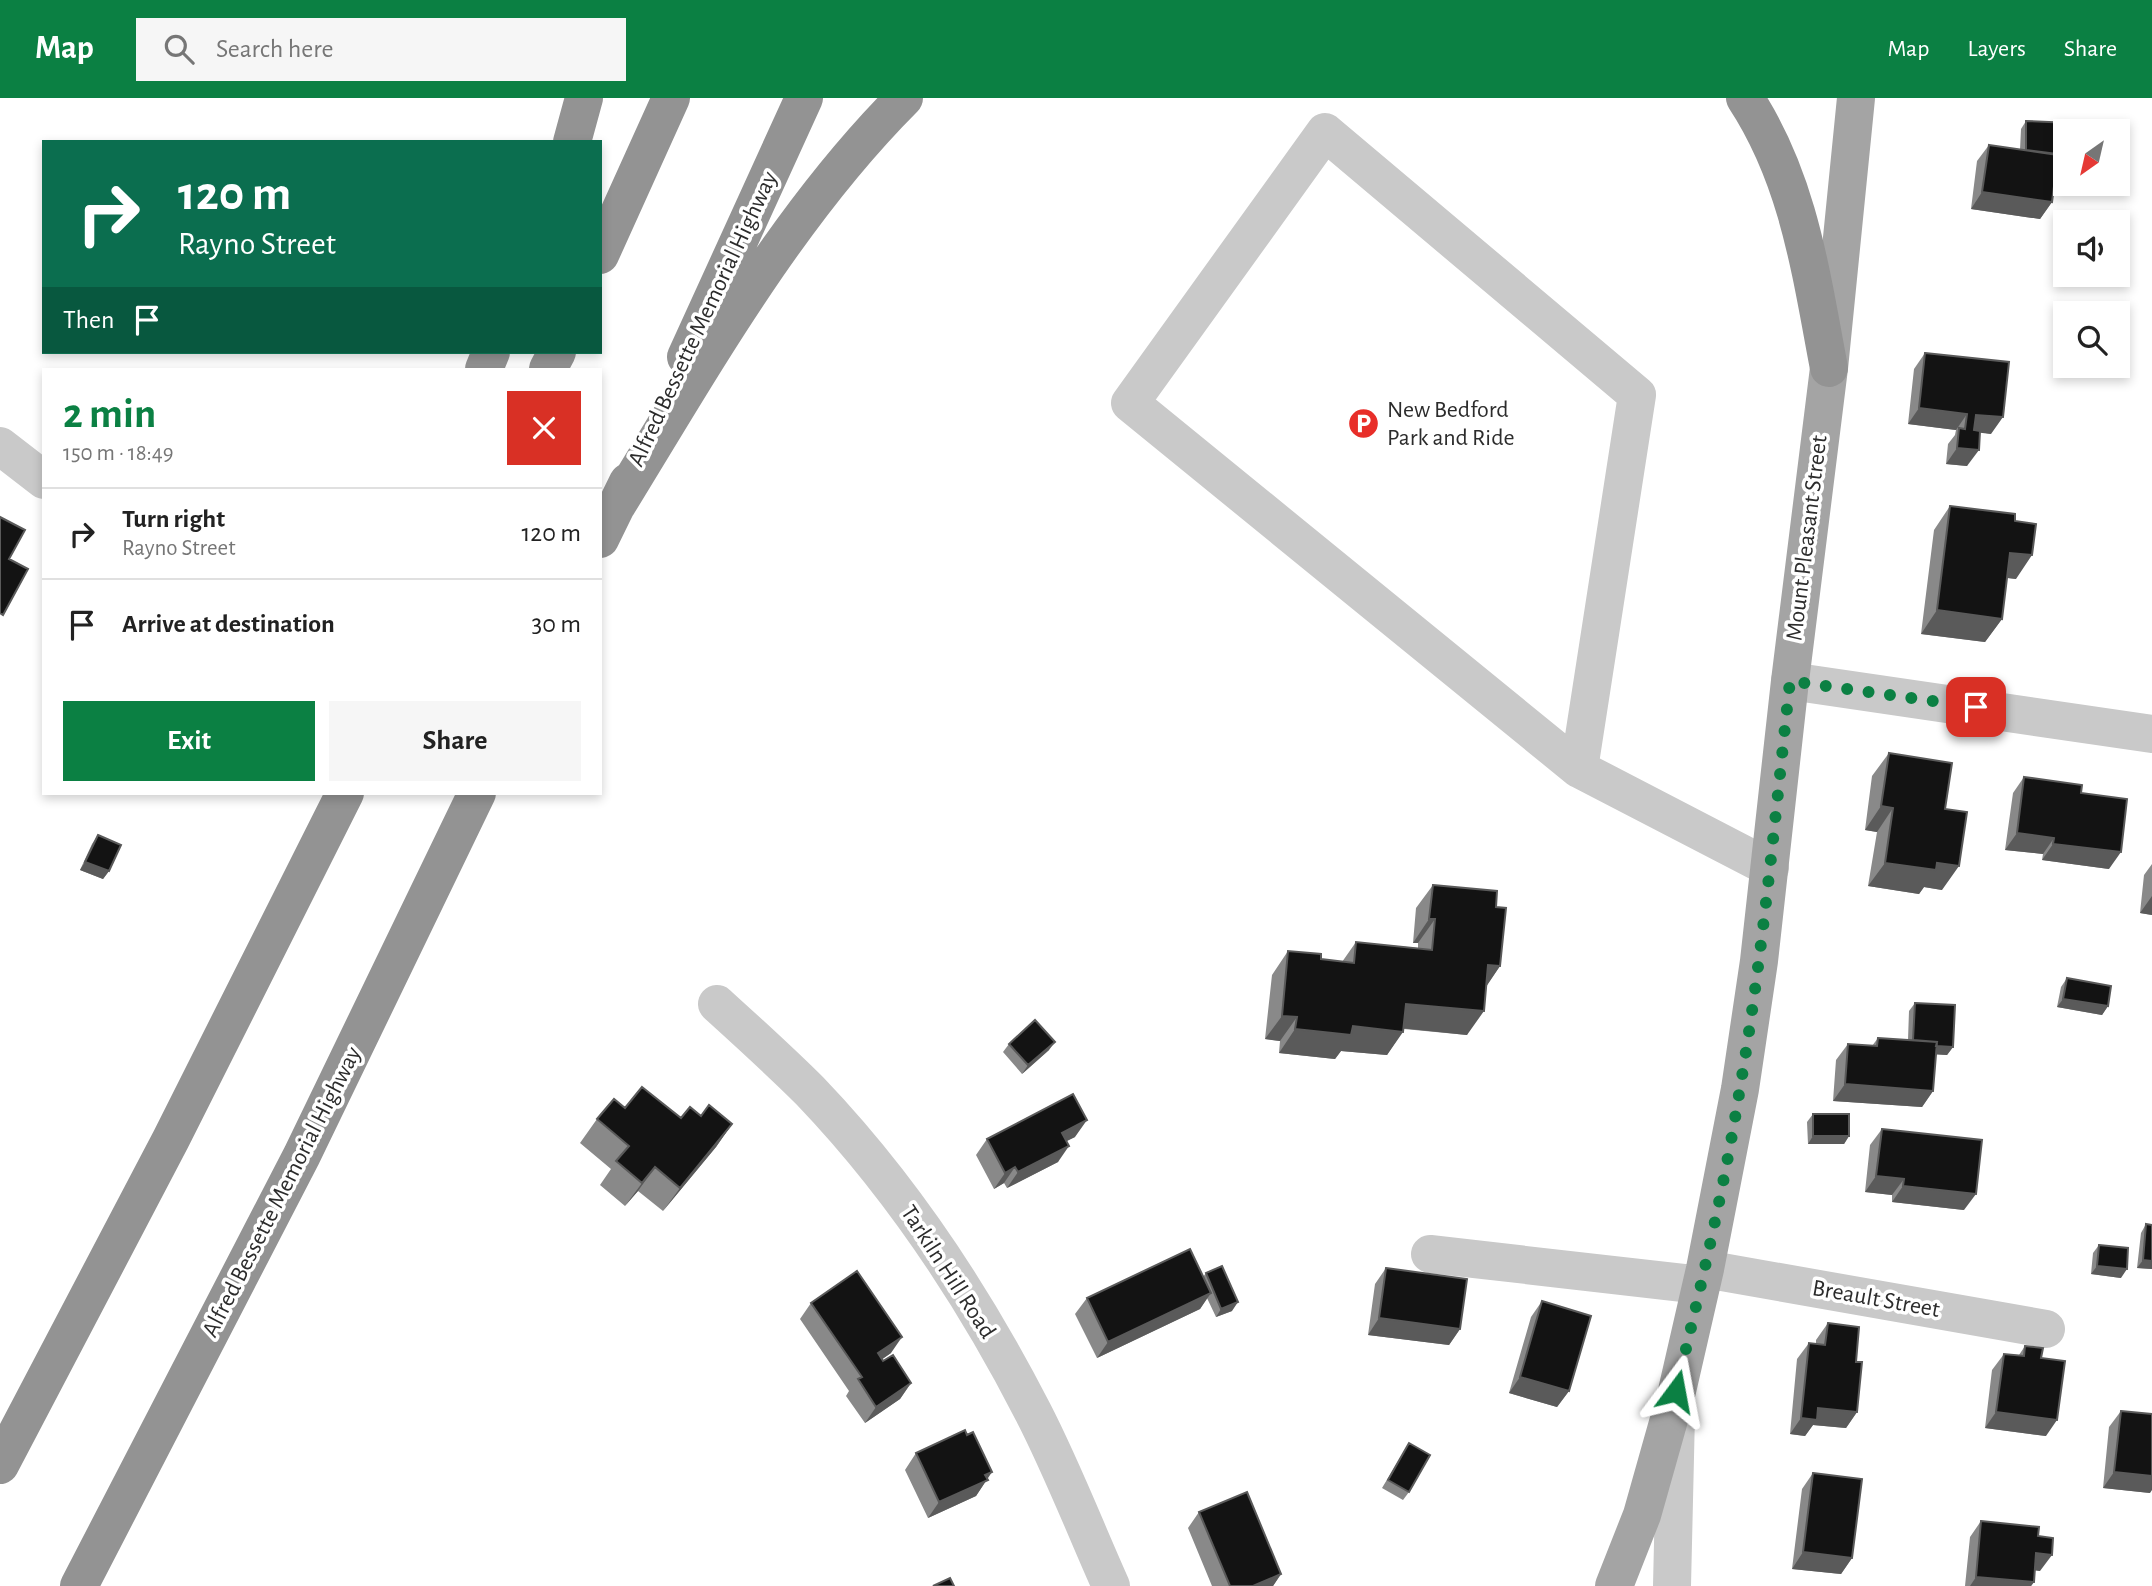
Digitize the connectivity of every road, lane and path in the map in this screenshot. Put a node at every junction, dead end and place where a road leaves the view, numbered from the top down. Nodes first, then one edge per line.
1 (584, 98) edge
2 (671, 98) edge
3 (804, 98) edge
4 (904, 98) edge
5 (1745, 98) edge
6 (1856, 98) edge
7 (573, 140) edge
8 (602, 251) edge
9 (1829, 368) junction
10 (0, 446) edge
11 (42, 478) edge
12 (617, 505) junction
13 (602, 535) edge
14 (1790, 681) junction
15 (2152, 734) edge
16 (1579, 769) junction
17 (333, 795) edge
18 (344, 795) edge
19 (476, 795) edge
20 (314, 856) junction
21 (1770, 868) junction
22 (718, 1004) dead end
23 (1430, 1254) dead end
24 (1703, 1277) junction
25 (2046, 1329) dead end
26 (1676, 1391) junction
27 (0, 1465) edge
28 (79, 1586) edge
29 (1111, 1586) edge
30 (1614, 1586) edge
31 (1672, 1586) edge

1 - 7 highway
2 - 8 highway
3 - 12 highway, Alfred Bessette Memorial Highway
4 - 12 highway
5 - 9 highway
6 - 9 main road, Mount Pleasant Street
9 - 14 main road, Mount Pleasant Street
10 - 11 street
12 - 13 highway, Alfred Bessette Memorial Highway
14 - 15 street
14 - 21 main road, Mount Pleasant Street
16 - 16 street
16 - 21 street
17 - 20 highway
18 - 20 highway
19 - 28 highway, Alfred Bessette Memorial Highway
20 - 27 highway
21 - 24 main road, Mount Pleasant Street
22 - 29 street, Tarkiln Hill Road
23 - 24 street, Breault Street
24 - 25 street, Breault Street
24 - 26 main road, Mount Pleasant Street
26 - 30 main road, Mount Pleasant Street
26 - 31 street, Mount Pleasant Street

